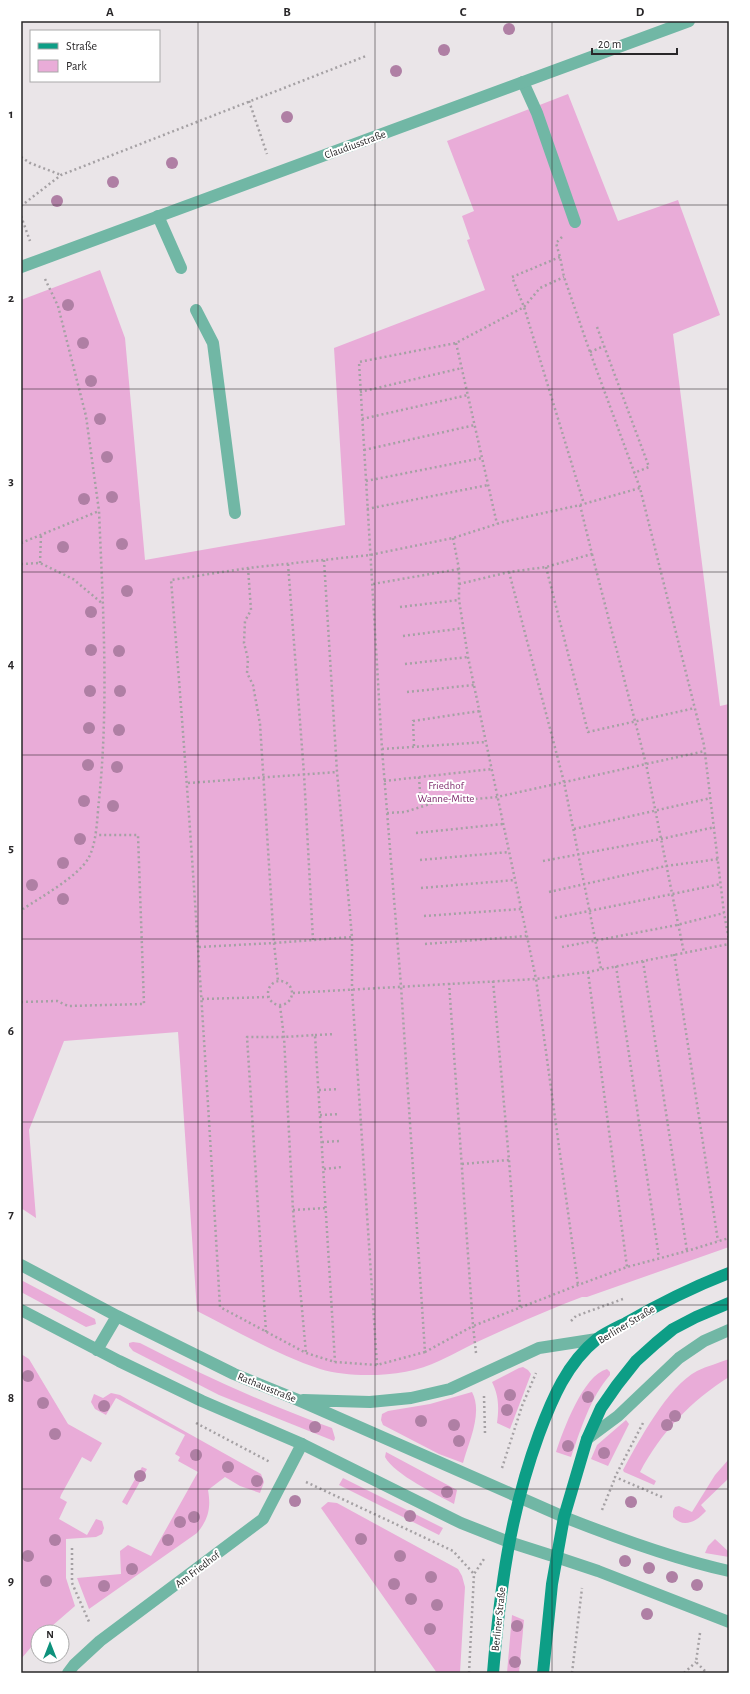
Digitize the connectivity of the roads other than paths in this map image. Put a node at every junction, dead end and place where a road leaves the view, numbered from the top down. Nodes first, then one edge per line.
1 (689, 21) edge
2 (524, 82) junction
3 (158, 216) junction
4 (575, 222) road end
5 (21, 267) edge
6 (180, 268) dead end
7 (196, 310) dead end
8 (235, 513) dead end
9 (21, 1265) edge
10 (729, 1273) edge
11 (729, 1303) edge
12 (21, 1310) edge
13 (117, 1316) junction
14 (729, 1330) edge
15 (597, 1339) junction
16 (97, 1350) junction
17 (298, 1400) junction
18 (588, 1439) junction
19 (302, 1444) junction
20 (518, 1497) junction
21 (564, 1517) junction
22 (509, 1542) junction
23 (556, 1557) junction
24 (729, 1571) edge
25 (729, 1622) edge
26 (68, 1673) edge
27 (493, 1673) edge
28 (543, 1673) edge

1 - 2 street, Claudiusstraße
2 - 3 street, Claudiusstraße
2 - 4 street
3 - 5 street, Claudiusstraße
3 - 6 street
7 - 8 street
9 - 13 street, Rathausstraße
10 - 15 main road, Berliner Straße
11 - 18 main road
12 - 16 street
13 - 16 street
13 - 17 street, Rathausstraße
14 - 18 street
15 - 17 street
15 - 20 main road, Berliner Straße
16 - 19 street
17 - 20 street, Rathausstraße
18 - 21 main road
19 - 22 street
19 - 26 street, Am Friedhof
20 - 21 street
20 - 22 main road, Berliner Straße
21 - 23 main road
21 - 24 street
22 - 23 street
22 - 27 main road, Berliner Straße
23 - 25 street
23 - 28 main road

